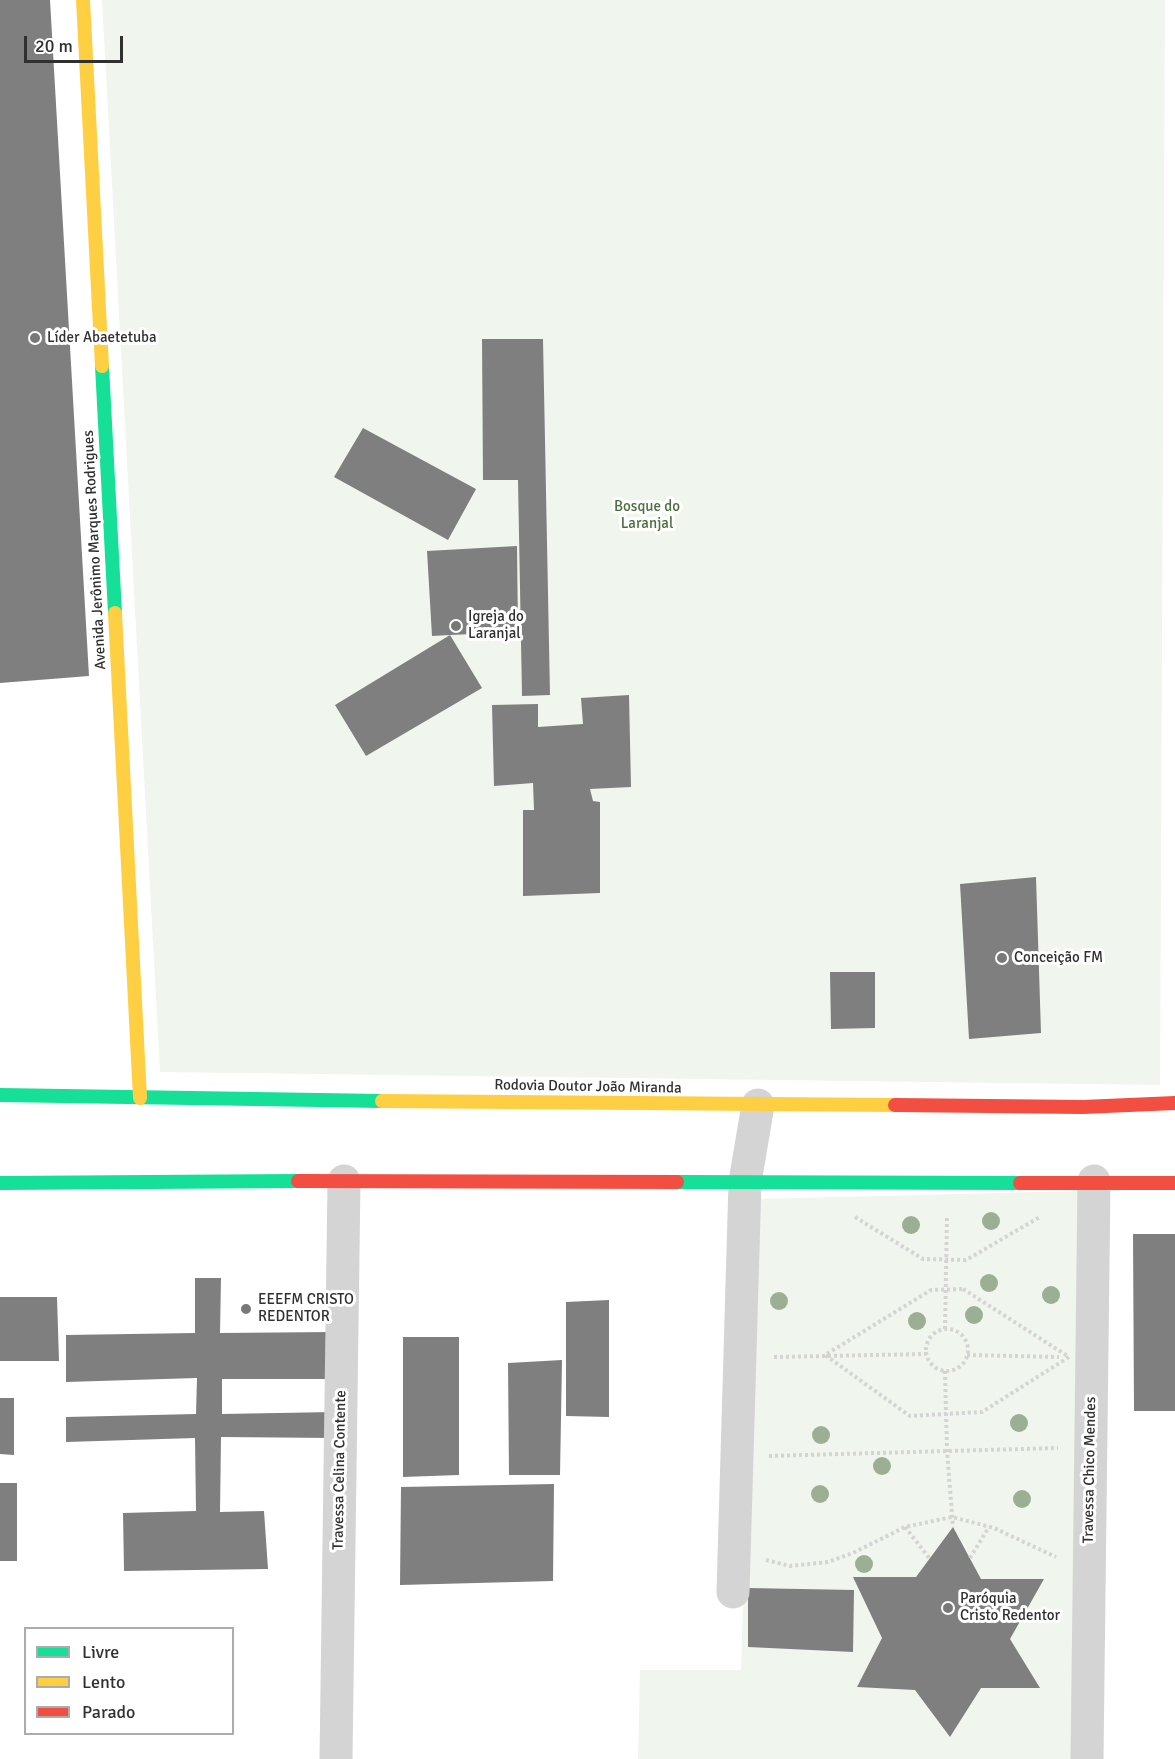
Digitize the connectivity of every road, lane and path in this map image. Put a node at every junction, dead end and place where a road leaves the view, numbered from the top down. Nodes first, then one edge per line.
1 (83, 0) edge
2 (0, 1095) edge
3 (140, 1098) junction
4 (1175, 1103) edge
5 (758, 1105) junction
6 (344, 1181) junction
7 (1094, 1181) junction
8 (745, 1182) junction
9 (1175, 1183) edge
10 (0, 1184) edge
11 (846, 1211) dead end
12 (1048, 1212) dead end
13 (948, 1213) dead end
14 (946, 1259) junction
15 (946, 1290) junction
16 (945, 1329) junction
17 (926, 1354) junction
18 (825, 1355) junction
19 (967, 1355) junction
20 (772, 1357) dead end
21 (1069, 1357) junction
22 (945, 1371) junction
23 (946, 1414) junction
24 (1068, 1447) dead end
25 (947, 1451) junction
26 (764, 1456) dead end
27 (952, 1517) junction
28 (905, 1527) junction
29 (953, 1527) dead end
30 (989, 1527) junction
31 (970, 1558) dead end
32 (1058, 1558) dead end
33 (765, 1559) dead end
34 (930, 1559) dead end
35 (733, 1592) dead end
36 (336, 1759) edge
37 (1087, 1759) edge

1 - 3 main road, Avenida Jerônimo Marques Rodrigues
2 - 3 main road, Rodovia Doutor João Miranda
3 - 5 main road, Rodovia Doutor João Miranda
4 - 5 main road, Rodovia Doutor João Miranda
5 - 8 street
6 - 8 main road
6 - 10 main road
6 - 36 street, Travessa Celina Contente
7 - 8 main road
7 - 9 main road
7 - 37 street, Travessa Chico Mendes
8 - 35 street
11 - 14 path
12 - 14 path
13 - 14 path
14 - 15 path
15 - 16 path
15 - 18 path
15 - 21 path
16 - 17 path
16 - 19 path
17 - 18 path
17 - 22 path
18 - 20 path
18 - 23 path
19 - 21 path
19 - 22 path
21 - 23 path
22 - 23 path
23 - 25 path
24 - 25 path
25 - 26 path
25 - 27 path
27 - 28 path
27 - 29 path
27 - 30 path
28 - 33 path
28 - 34 path
30 - 31 path
30 - 32 path

